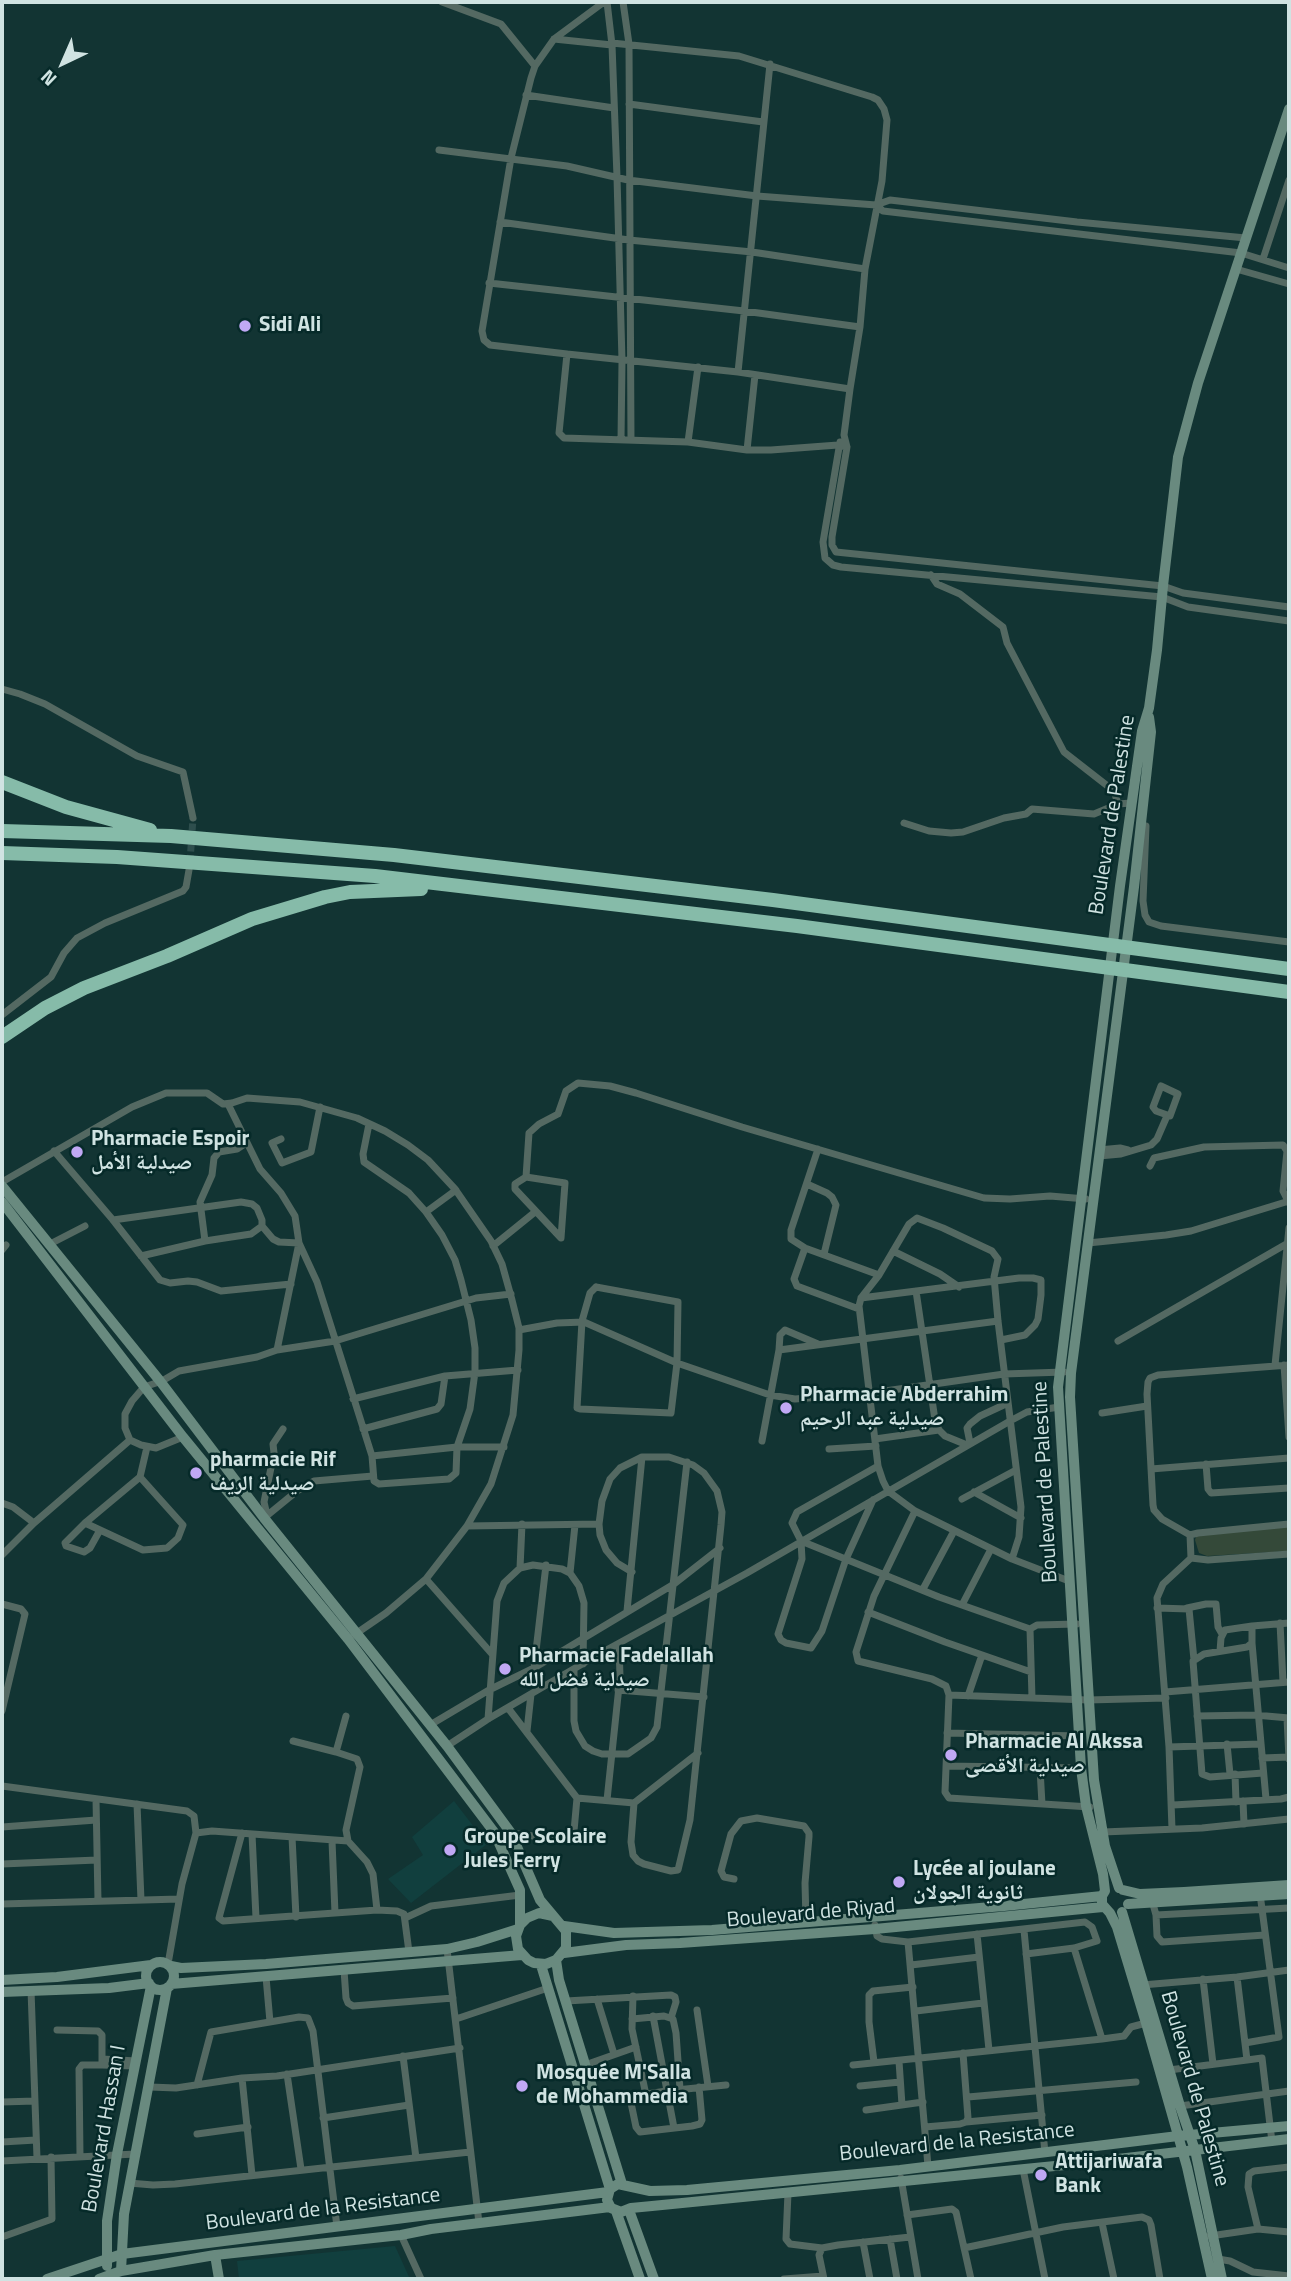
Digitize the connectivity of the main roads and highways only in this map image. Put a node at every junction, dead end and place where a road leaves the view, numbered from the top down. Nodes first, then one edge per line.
1 (2, 782) edge
2 (2, 831) edge
3 (171, 836) junction
4 (2, 853) edge
5 (457, 887) junction
6 (1289, 970) edge
7 (1289, 992) edge
8 (2, 1037) edge

1 - 3 highway
2 - 3 highway
3 - 6 highway
4 - 5 highway
5 - 7 highway
5 - 8 highway

